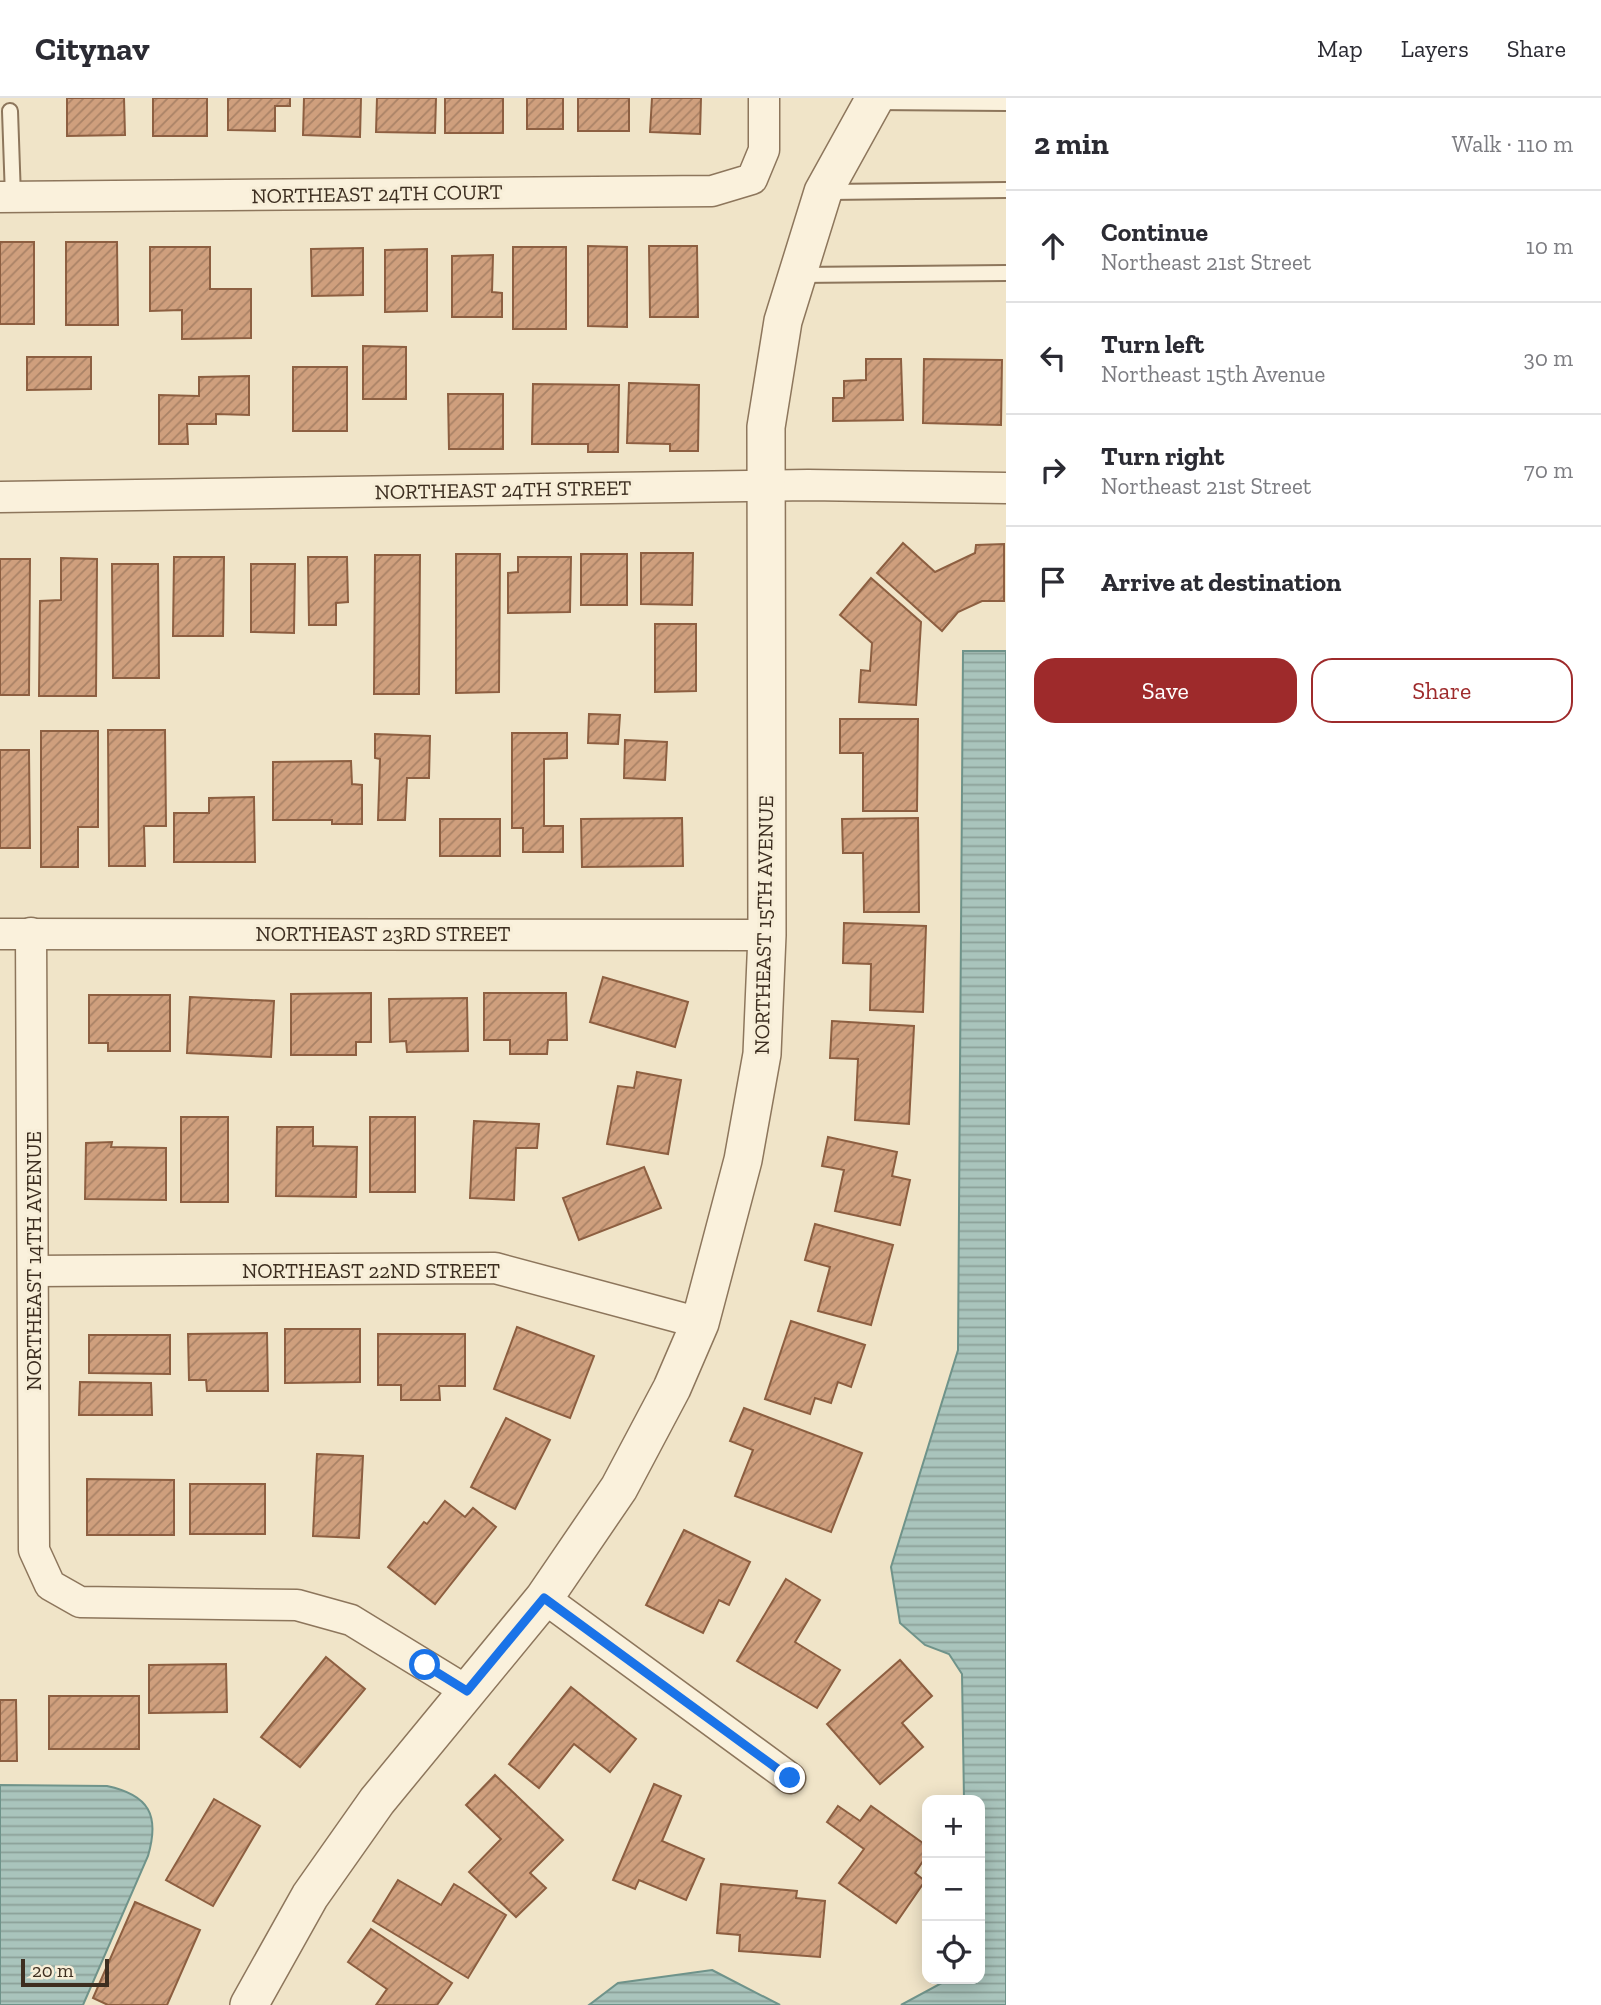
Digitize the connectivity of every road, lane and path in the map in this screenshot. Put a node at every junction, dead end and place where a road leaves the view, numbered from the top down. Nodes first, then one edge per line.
1 (764, 98) edge
2 (874, 100) edge
3 (1006, 103) edge
4 (10, 111) dead end
5 (1006, 190) edge
6 (823, 192) junction
7 (6, 197) edge
8 (1006, 274) edge
9 (797, 275) junction
10 (768, 486) junction
11 (1006, 488) edge
12 (0, 497) edge
13 (31, 933) junction
14 (0, 934) edge
15 (767, 934) junction
16 (34, 1271) junction
17 (700, 1323) junction
18 (544, 1598) junction
19 (467, 1691) junction
20 (790, 1778) dead end
21 (249, 2005) edge

1 - 7 street, NORTHEAST 24TH COURT
2 - 3 lane
2 - 6 street, NORTHEAST 15TH AVENUE
4 - 7 lane
5 - 6 lane
6 - 9 street, NORTHEAST 15TH AVENUE
8 - 9 lane
9 - 10 street, NORTHEAST 15TH AVENUE
10 - 11 street, NORTHEAST 24TH STREET
10 - 12 street, NORTHEAST 24TH STREET
10 - 15 street, NORTHEAST 15TH AVENUE
13 - 14 street, NORTHEAST 23RD STREET
13 - 15 street, NORTHEAST 23RD STREET
13 - 16 street, NORTHEAST 14TH AVENUE
15 - 17 street, NORTHEAST 15TH AVENUE
16 - 17 street, NORTHEAST 22ND STREET
16 - 19 street, NORTHEAST 14TH AVENUE
17 - 18 street, NORTHEAST 15TH AVENUE
18 - 19 street, NORTHEAST 15TH AVENUE
18 - 20 street
19 - 21 street, NORTHEAST 15TH AVENUE

